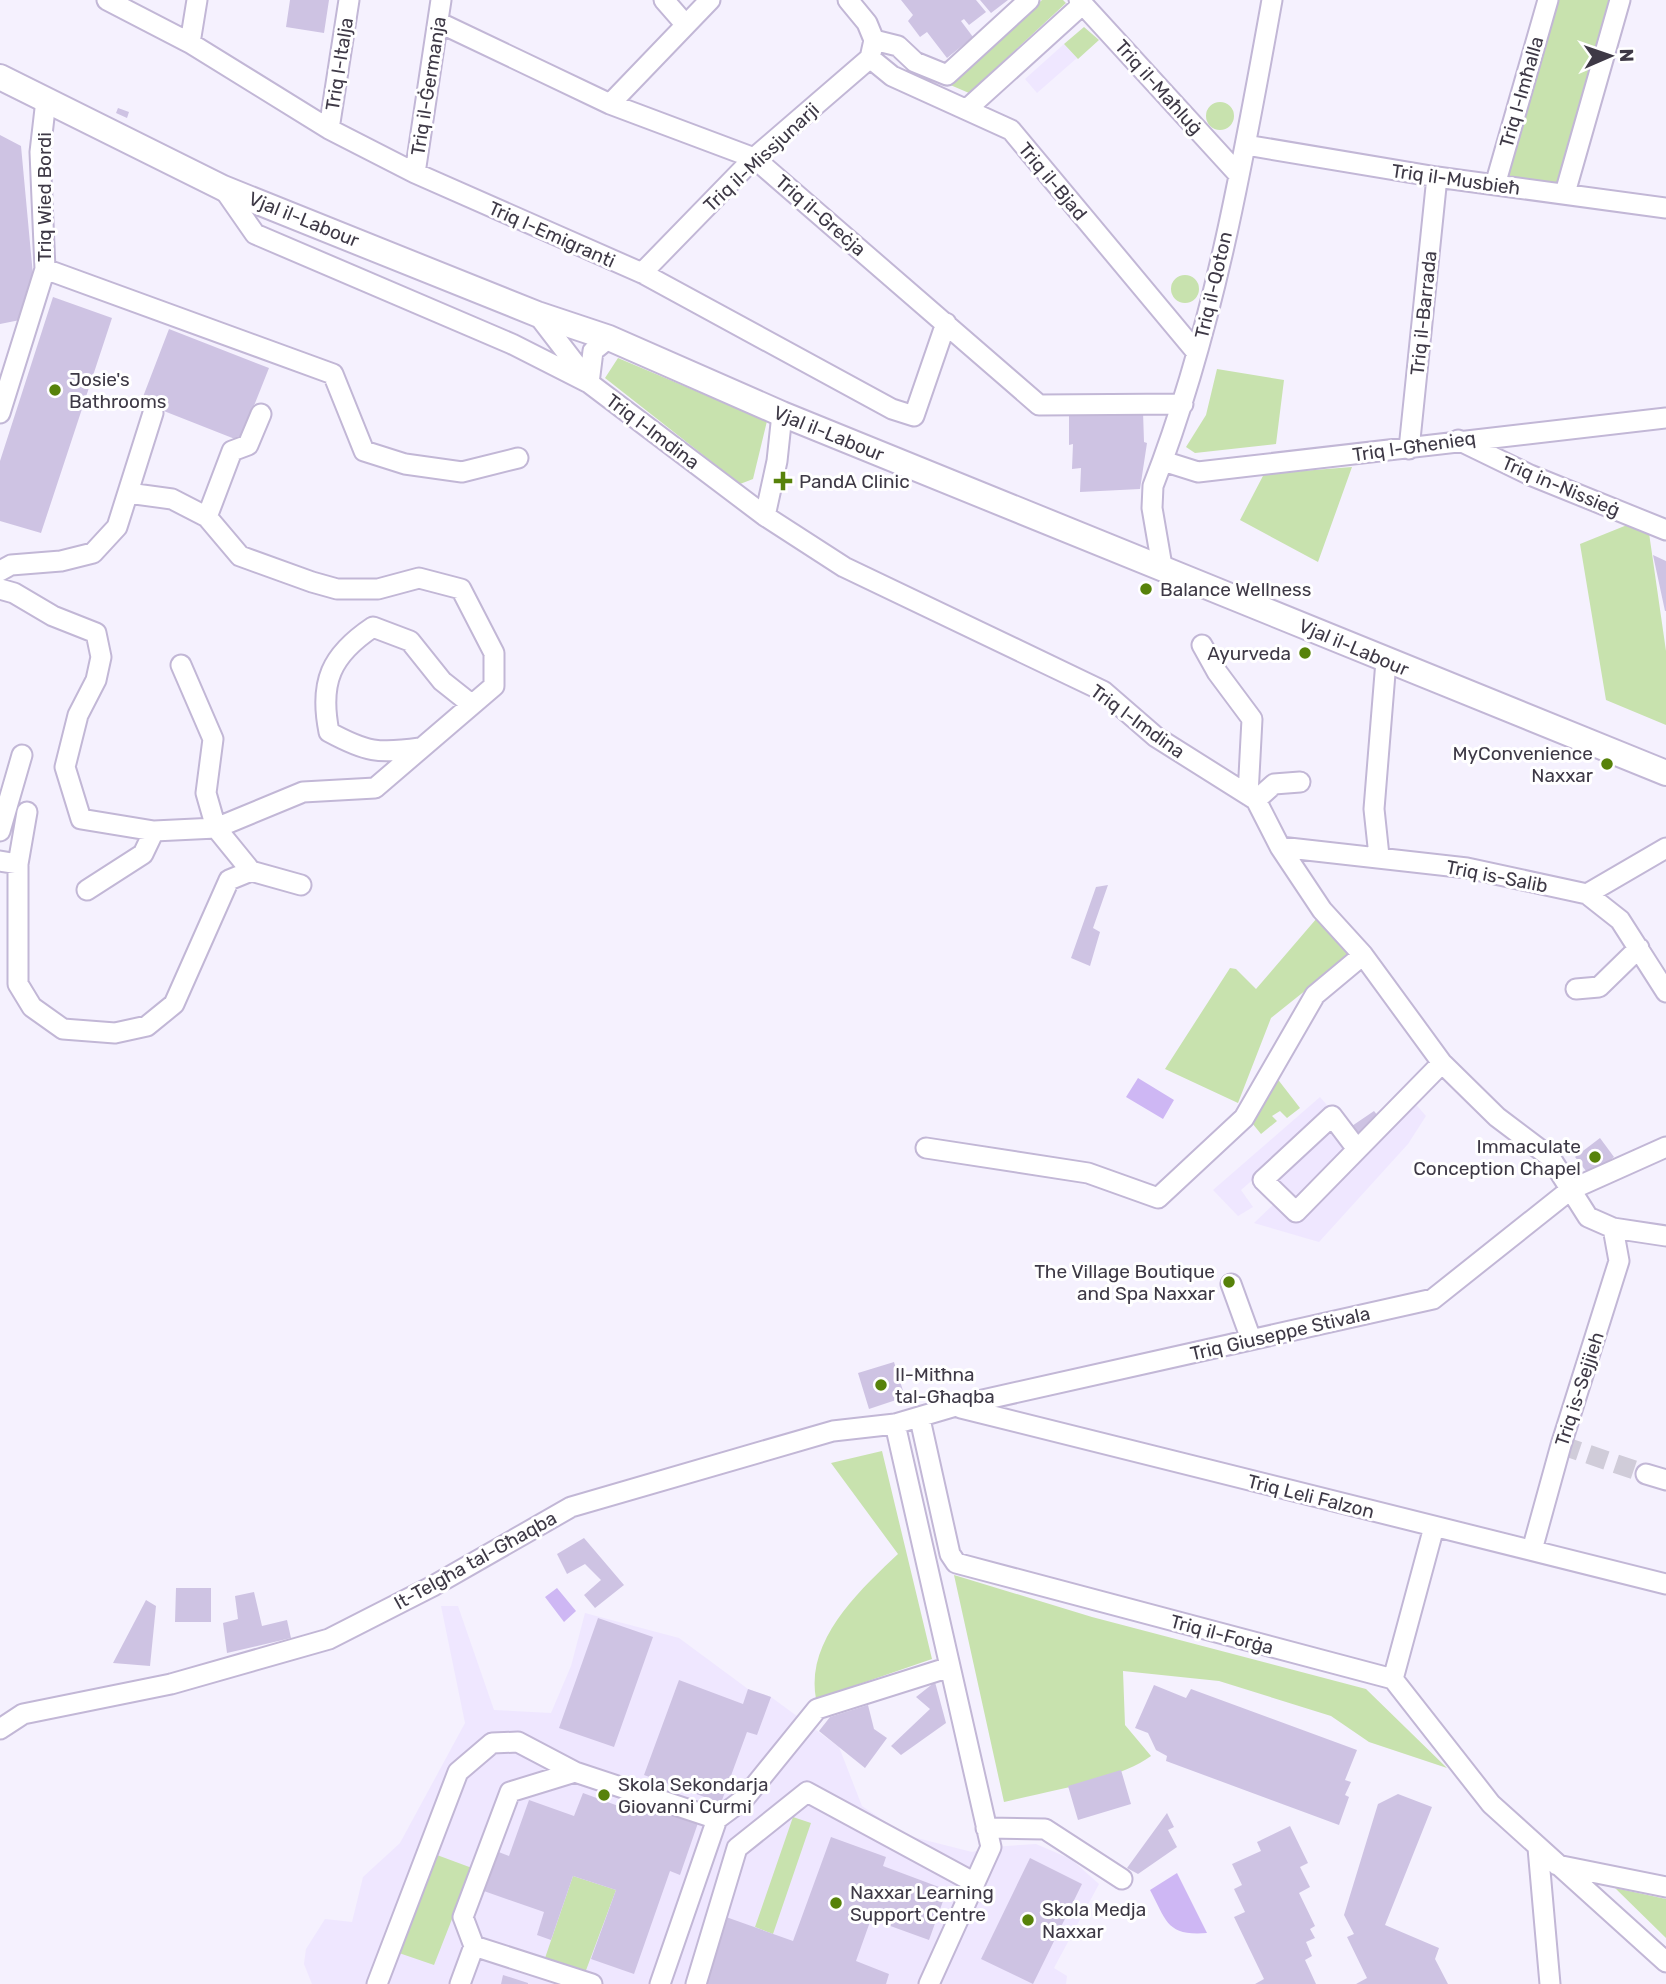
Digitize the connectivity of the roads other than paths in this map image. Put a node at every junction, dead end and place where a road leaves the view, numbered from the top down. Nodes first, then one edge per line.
1 (107, 0) edge
2 (197, 0) edge
3 (349, 0) edge
4 (441, 0) edge
5 (664, 0) edge
6 (710, 0) edge
7 (848, 0) edge
8 (1029, 0) edge
9 (1272, 0) edge
10 (1548, 0) edge
11 (1620, 0) edge
12 (1081, 2) edge
13 (438, 22) junction
14 (685, 24) junction
15 (190, 43) junction
16 (872, 49) junction
17 (0, 77) edge
18 (46, 100) junction
19 (610, 104) junction
20 (967, 109) junction
21 (329, 129) junction
22 (1246, 145) junction
23 (754, 158) junction
24 (415, 173) junction
25 (1239, 175) junction
26 (1437, 177) junction
27 (1495, 185) junction
28 (223, 187) junction
29 (1565, 193) junction
30 (1666, 208) edge
31 (45, 269) junction
32 (642, 274) junction
33 (537, 314) junction
34 (946, 323) junction
35 (610, 338) junction
36 (1197, 353) junction
37 (589, 383) junction
38 (1183, 404) junction
39 (0, 413) edge
40 (153, 413) dead end
41 (261, 414) dead end
42 (782, 414) junction
43 (1666, 418) edge
44 (1457, 440) junction
45 (1409, 449) junction
46 (517, 458) dead end
47 (1163, 461) junction
48 (128, 493) junction
49 (765, 516) junction
50 (207, 517) junction
51 (1666, 530) edge
52 (1162, 566) junction
53 (0, 571) edge
54 (0, 589) edge
55 (1202, 645) dead end
56 (1386, 661) junction
57 (181, 665) dead end
58 (471, 704) junction
59 (420, 748) junction
60 (22, 755) dead end
61 (1666, 773) edge
62 (1300, 782) dead end
63 (1252, 797) junction
64 (27, 812) dead end
65 (216, 828) junction
66 (0, 831) edge
67 (154, 831) junction
68 (1280, 848) junction
69 (1666, 848) edge
70 (1379, 856) junction
71 (9, 863) edge
72 (251, 871) junction
73 (301, 885) dead end
74 (87, 890) dead end
75 (1587, 894) junction
76 (1639, 948) junction
77 (1363, 955) junction
78 (1576, 989) dead end
79 (1666, 992) edge
80 (1442, 1063) junction
81 (1666, 1147) edge
82 (926, 1148) dead end
83 (1357, 1149) junction
84 (1570, 1190) junction
85 (1613, 1228) junction
86 (1666, 1236) edge
87 (1231, 1284) dead end
88 (1251, 1339) junction
89 (956, 1406) junction
90 (920, 1419) junction
91 (895, 1424) junction
92 (1646, 1474) tunnel mouth
93 (1666, 1480) edge
94 (1434, 1527) junction
95 (1532, 1550) junction
96 (956, 1563) junction
97 (928, 1574) junction
98 (1666, 1584) edge
99 (950, 1667) junction
100 (1393, 1679) junction
101 (0, 1729) edge
102 (575, 1772) junction
103 (713, 1818) junction
104 (988, 1837) junction
105 (1538, 1848) junction
106 (1556, 1865) junction
107 (1122, 1879) dead end
108 (975, 1883) junction
109 (1666, 1887) edge
110 (474, 1946) junction
111 (1666, 1962) edge
112 (377, 1984) edge
113 (460, 1984) edge
114 (592, 1984) edge
115 (649, 1984) edge
116 (660, 1984) edge
117 (696, 1984) edge
118 (929, 1984) edge
119 (1550, 1984) edge

1 - 15 street, Triq l-Emigranti
2 - 15 street
3 - 21 street, Triq l-Italja
4 - 13 street, Triq il-Ġermanja
5 - 14 street
6 - 14 street
7 - 16 street
8 - 16 street
9 - 22 street, Triq il-Qoton
10 - 27 street, Triq l-Imħalla
11 - 29 street
12 - 20 street
12 - 25 street, Triq il-Maħluġ
13 - 19 street, Triq il-Greċja
13 - 24 street, Triq il-Ġermanja
14 - 19 street
15 - 21 street, Triq l-Emigranti
16 - 20 street, Triq il-Bjad
16 - 23 street, Triq il-Missjunarji
17 - 18 main road, Vjal il-Labour
18 - 28 main road, Vjal il-Labour
18 - 31 street, Triq Wied Bordi
19 - 23 street, Triq il-Greċja
20 - 36 street, Triq il-Bjad
21 - 24 street, Triq l-Emigranti
22 - 25 street, Triq il-Qoton
22 - 26 street, Triq il-Musbieħ
23 - 32 street, Triq il-Missjunarji
23 - 34 street, Triq il-Greċja
24 - 32 street, Triq l-Emigranti
25 - 36 street, Triq il-Qoton
26 - 27 street, Triq il-Musbieħ
26 - 45 street, Triq il-Barrada
27 - 29 street, Triq il-Musbieħ
28 - 33 main road, Vjal il-Labour
28 - 37 street, Triq l-Imdina
29 - 30 street, Triq il-Musbieħ
31 - 39 street, Triq Wied Bordi
31 - 46 street
32 - 34 street, Triq l-Emigranti
33 - 35 main road, Vjal il-Labour
33 - 37 street, Triq l-Imdina
34 - 38 street, Triq il-Greċja
35 - 37 street, Triq l-Imdina
35 - 42 main road, Vjal il-Labour
36 - 38 street, Triq il-Qoton
37 - 49 street, Triq l-Imdina
38 - 47 street, Triq il-Qoton
40 - 48 street
41 - 50 street
42 - 49 street
42 - 52 main road, Vjal il-Labour
43 - 44 street, Triq l-Għenieq
44 - 45 street, Triq l-Għenieq
44 - 51 street, Triq in-Nissieġ
45 - 47 street, Triq l-Għenieq
47 - 52 street, Triq il-Qoton
48 - 50 street
48 - 53 street
49 - 63 street, Triq l-Imdina
50 - 58 street
52 - 56 main road, Vjal il-Labour
54 - 67 street
55 - 63 street
56 - 61 main road, Vjal il-Labour
56 - 70 street
57 - 65 street
58 - 59 street
58 - 59 street
59 - 65 street
60 - 66 street
62 - 63 street
63 - 68 street
64 - 71 street
65 - 67 street
65 - 72 street
67 - 74 street
68 - 70 street, Triq is-Salib
68 - 77 street
69 - 75 street
70 - 75 street, Triq is-Salib
71 - 72 street
72 - 73 street
75 - 76 street, Triq is-Salib
76 - 78 street
76 - 79 street, Triq is-Salib
77 - 80 street
77 - 82 street
80 - 83 street
80 - 84 street
81 - 84 street, Triq Giuseppe Stivala
83 - 83 street
84 - 85 street
84 - 88 street, Triq Giuseppe Stivala
85 - 86 street
85 - 95 street, Triq is-Sejjieh
87 - 88 street
88 - 89 street, Triq Giuseppe Stivala
89 - 90 street, It-Telgħa tal-Għaqba
89 - 94 street, Triq Leli Falzon
90 - 91 street, It-Telgħa tal-Għaqba
90 - 96 street
91 - 97 street
91 - 101 street, It-Telgħa tal-Għaqba
92 - 93 street
94 - 95 street, Triq Leli Falzon
94 - 100 street
95 - 98 street, Triq Leli Falzon
96 - 97 street
96 - 100 street, Triq il-Forġa
97 - 99 street
99 - 103 street
99 - 104 street
100 - 105 street
102 - 103 street
102 - 110 street
102 - 112 street
103 - 115 street
103 - 116 street
104 - 107 street
104 - 108 street
105 - 106 street
105 - 119 street
106 - 109 street
106 - 111 street
108 - 117 street
108 - 118 street
110 - 113 street
110 - 114 street

